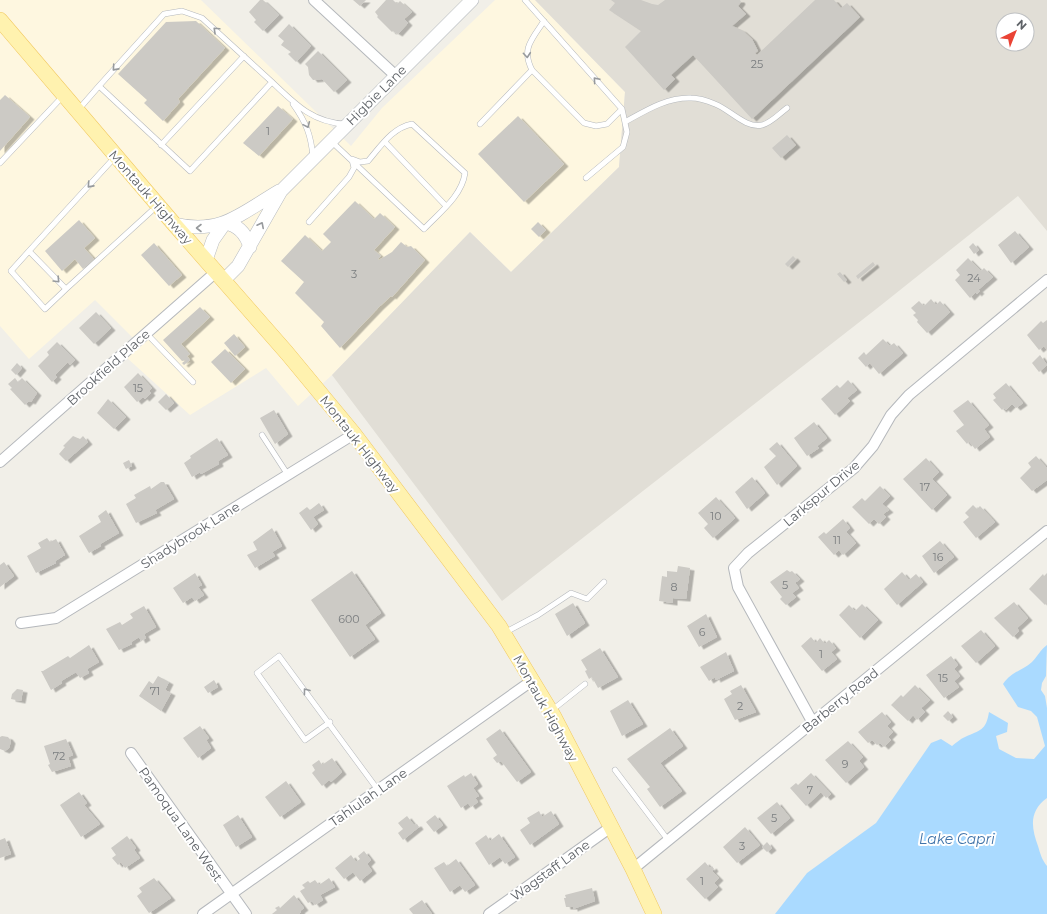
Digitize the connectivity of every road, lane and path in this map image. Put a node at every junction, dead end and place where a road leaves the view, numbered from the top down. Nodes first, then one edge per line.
1 (314, 0) edge
2 (472, 0) edge
3 (526, 0) edge
4 (0, 20) edge
5 (544, 21) junction
6 (244, 56) junction
7 (532, 70) junction
8 (396, 76) junction
9 (272, 82) junction
10 (99, 86) junction
11 (64, 95) junction
12 (288, 97) junction
13 (787, 108) dead end
14 (622, 109) junction
15 (77, 111) junction
16 (625, 122) junction
17 (348, 124) junction
18 (480, 124) dead end
19 (331, 141) junction
20 (385, 142) junction
21 (161, 145) junction
22 (116, 156) junction
23 (313, 158) junction
24 (352, 159) junction
25 (0, 163) edge
26 (586, 178) dead end
27 (281, 190) junction
28 (158, 205) junction
29 (446, 206) junction
30 (309, 222) dead end
31 (225, 223) junction
32 (174, 224) junction
33 (250, 246) junction
34 (29, 251) junction
35 (206, 260) junction
36 (220, 276) junction
37 (1047, 280) edge
38 (66, 290) junction
39 (146, 333) junction
40 (193, 382) dead end
41 (354, 434) junction
42 (262, 435) dead end
43 (0, 462) edge
44 (288, 475) junction
45 (1047, 531) edge
46 (604, 582) dead end
47 (21, 623) dead end
48 (503, 633) junction
49 (532, 680) junction
50 (585, 684) dead end
51 (551, 711) junction
52 (330, 722) junction
53 (813, 723) junction
54 (131, 753) dead end
55 (615, 770) dead end
56 (378, 790) junction
57 (611, 827) junction
58 (668, 840) junction
59 (633, 869) junction
60 (231, 894) junction
61 (203, 914) edge
62 (246, 914) edge
63 (490, 914) edge
64 (654, 914) edge

1 - 8 street
2 - 8 main road, Higbie Lane
3 - 5 lane
4 - 11 main road, Montauk Highway
5 -> 7 lane
14 -> 5 lane
6 - 9 lane
6 -> 10 lane
6 - 21 lane
7 - 14 lane
7 - 18 lane
8 - 17 main road, Higbie Lane
9 - 12 lane
9 - 21 lane
10 - 15 lane
10 - 21 lane
11 - 15 main road, Montauk Highway
11 - 25 lane
12 - 17 lane
12 -> 23 lane
13 - 16 lane
14 - 16 lane
15 - 22 main road, Montauk Highway
16 - 26 lane
17 - 19 main road, Higbie Lane
19 - 23 main road, Higbie Lane
19 - 24 lane
20 - 24 lane
20 - 29 lane
20 - 29 lane
22 - 28 main road, Montauk Highway
22 -> 34 lane
23 - 27 main road, Higbie Lane
24 - 29 lane
24 - 30 lane
27 - 31 main road, Higbie Lane
33 -> 27 main road, Higbie Lane
28 - 32 main road, Montauk Highway
28 - 38 lane
31 -> 32 main road, Higbie Lane
31 - 33 main road
31 - 35 main road, Higbie Lane
32 - 35 main road, Montauk Highway
33 - 36 main road, Higbie Lane
34 -> 38 lane
34 - 38 lane
35 - 36 main road, Montauk Highway
36 - 39 street, Brookfield Place
36 - 41 main road, Montauk Highway
37 - 53 street, Larkspur Drive
39 - 40 lane
39 - 43 street, Brookfield Place
41 - 44 street, Shadybrook Lane
41 - 48 main road, Montauk Highway
42 - 44 lane
44 - 47 street, Shadybrook Lane
45 - 53 street, Barberry Road
46 - 48 lane
48 - 49 main road, Montauk Highway
49 - 51 main road, Montauk Highway
49 - 56 street, Tahlulah Lane
50 - 51 lane
51 - 57 main road, Montauk Highway
52 -> 52 lane
52 - 56 lane
53 - 58 street, Barberry Road
54 - 60 street, Pamoqua Lane West
55 - 58 lane
56 - 60 street, Tahlulah Lane
57 - 59 main road, Montauk Highway
57 - 63 street, Wagstaff Lane
58 - 59 street, Barberry Road
59 - 64 main road, Montauk Highway
60 - 61 street, Tahlulah Lane
60 - 62 street, Pamoqua Lane West

